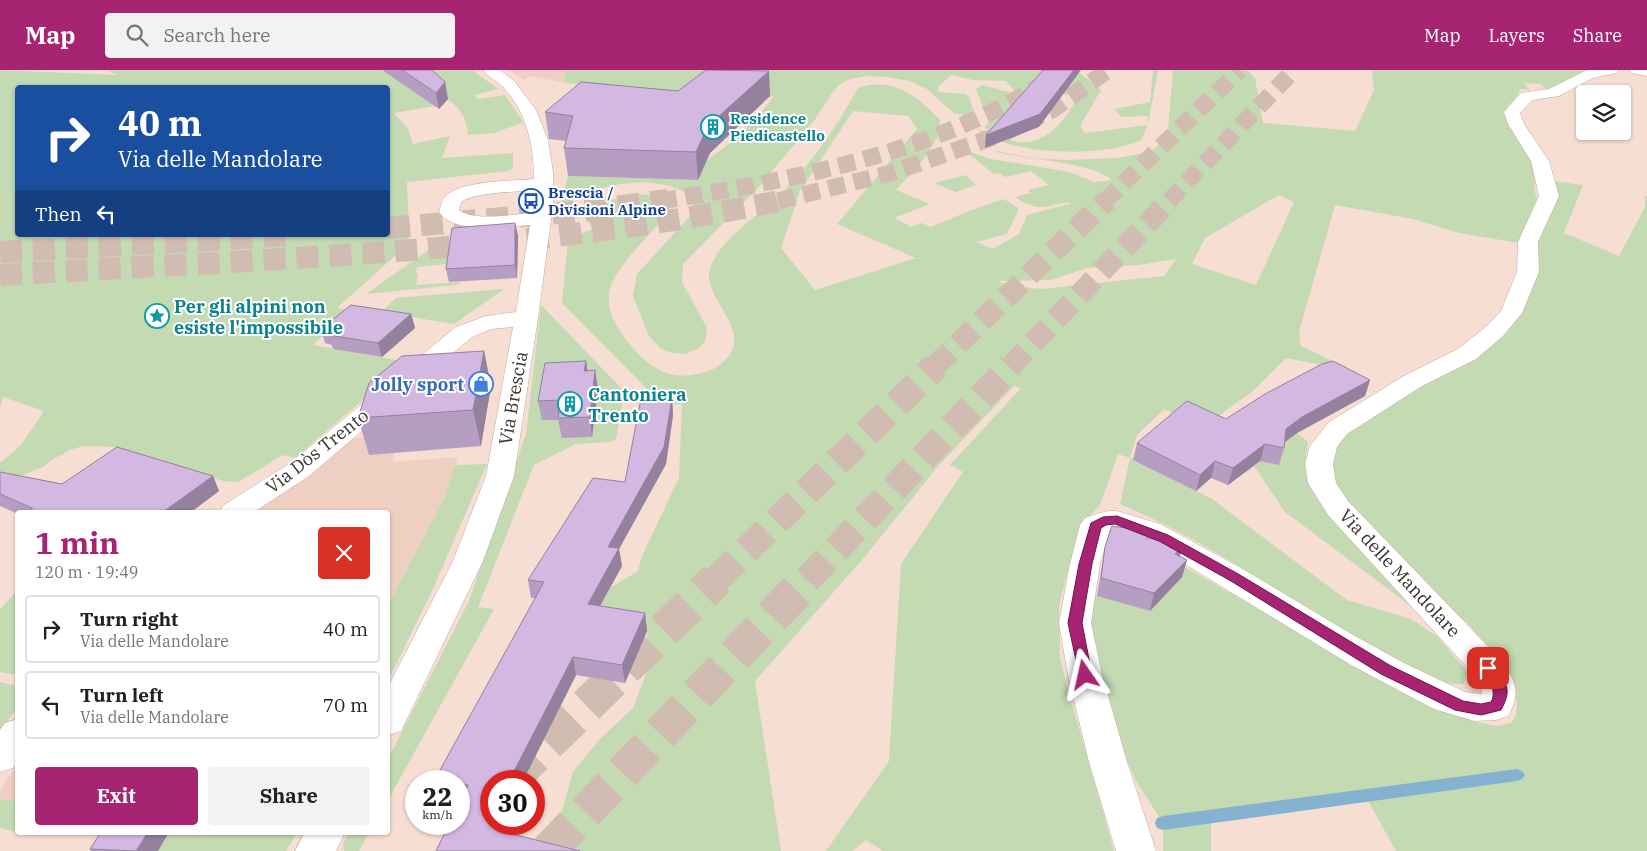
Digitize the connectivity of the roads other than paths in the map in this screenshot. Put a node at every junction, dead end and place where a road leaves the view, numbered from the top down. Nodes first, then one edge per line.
1 (491, 70) edge
2 (1611, 70) edge
3 (1636, 70) edge
4 (1647, 71) edge
5 (544, 184) junction
6 (541, 218) junction
7 (526, 318) junction
8 (237, 510) edge
9 (390, 717) edge
10 (15, 737) edge
11 (0, 757) edge
12 (324, 835) edge
13 (315, 851) edge
14 (1136, 851) edge

1 - 5 street, Via Brescia
2 - 14 street, Via delle Mandolare
3 - 4 street
5 - 6 street, Via Brescia
5 - 6 street
6 - 7 street, Via Brescia
7 - 8 street, Via Dòs Trento
7 - 9 street, Via Brescia
10 - 11 street
12 - 13 street

